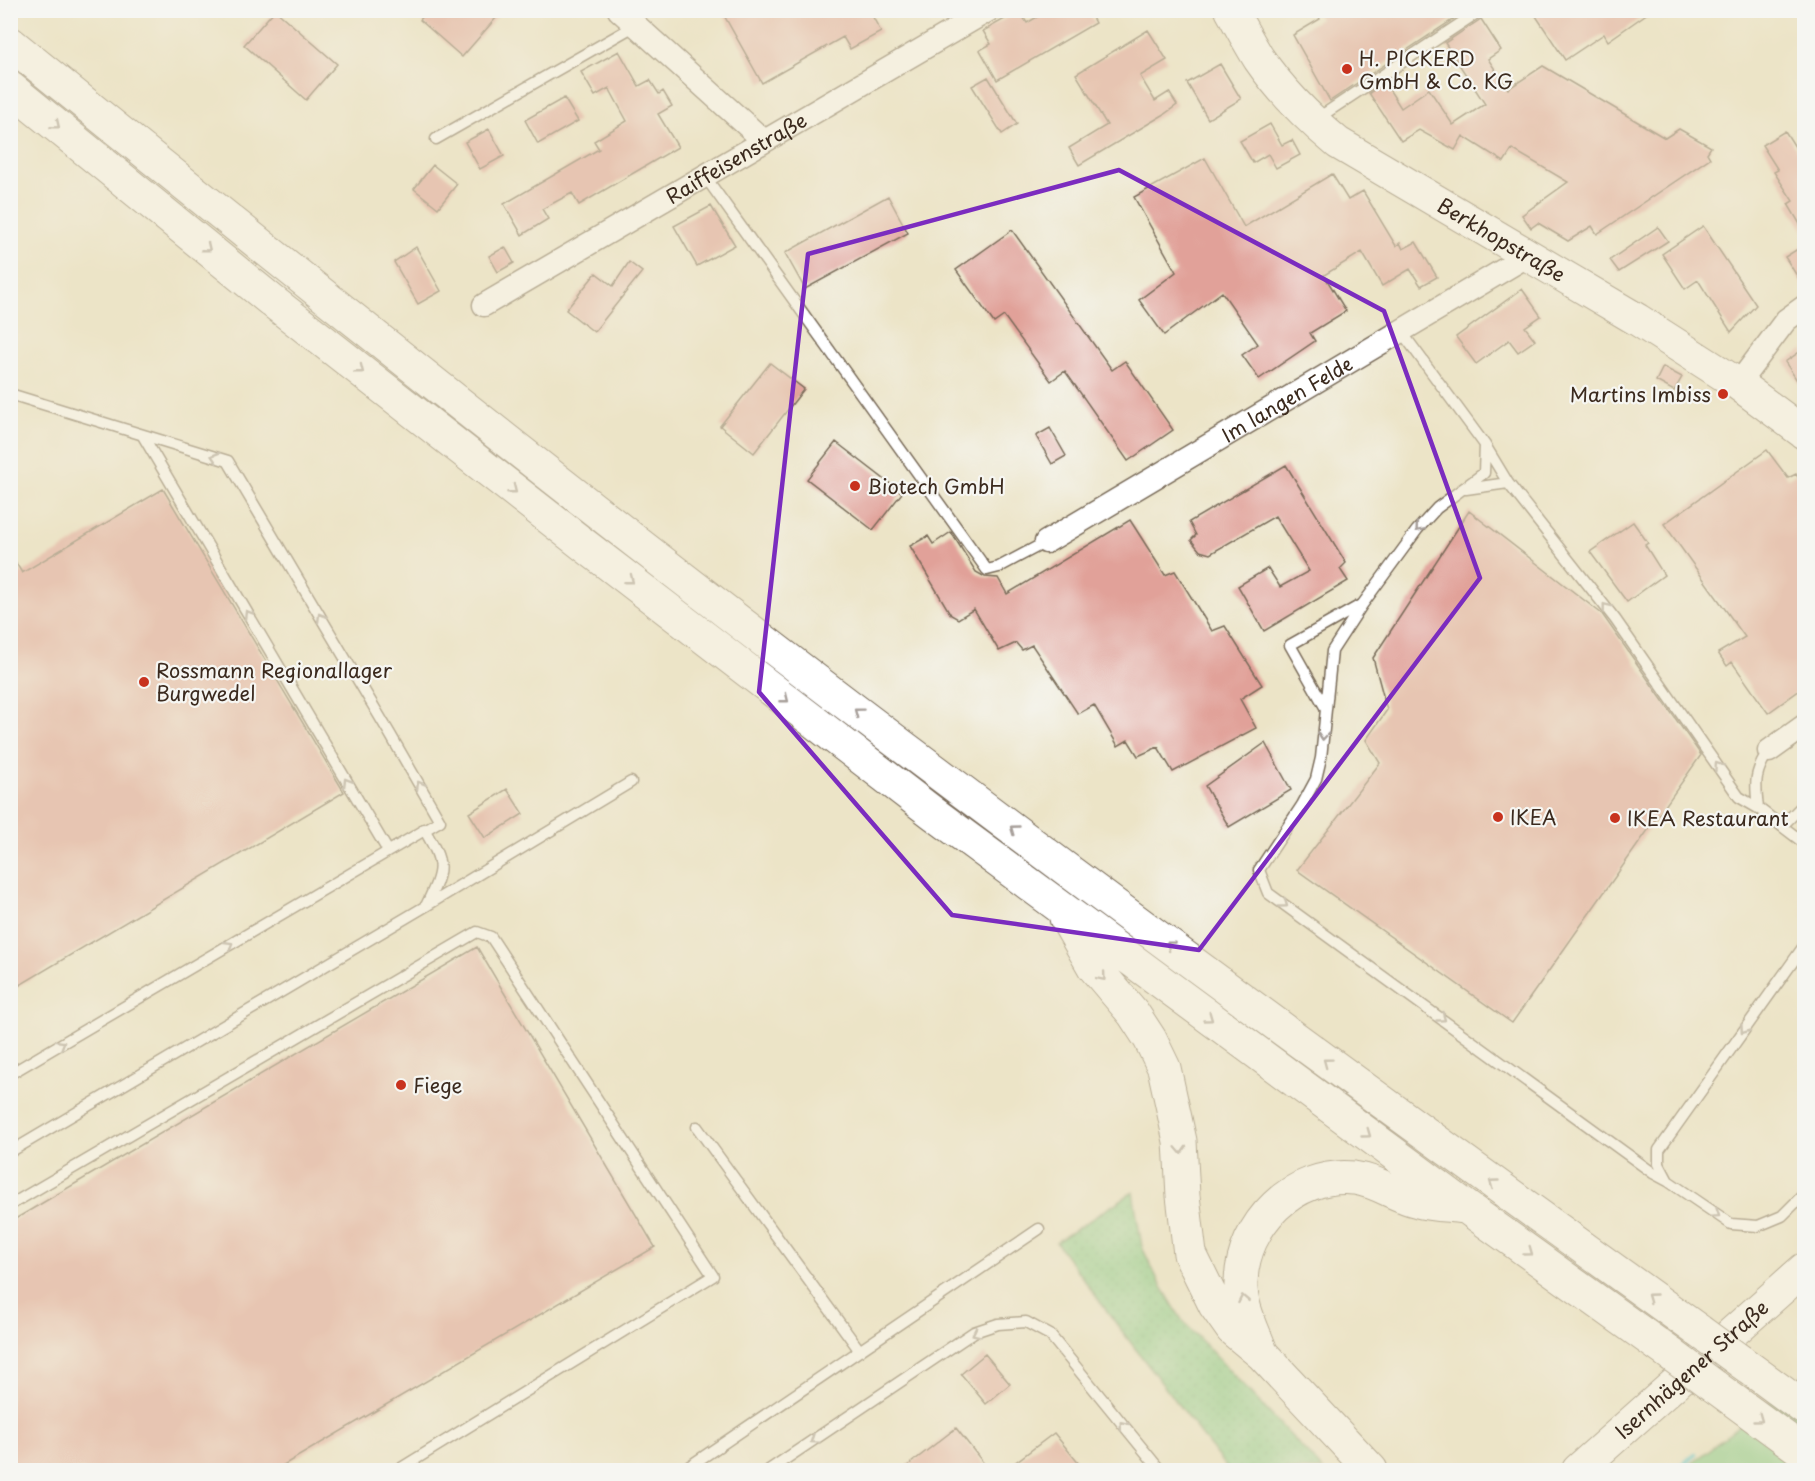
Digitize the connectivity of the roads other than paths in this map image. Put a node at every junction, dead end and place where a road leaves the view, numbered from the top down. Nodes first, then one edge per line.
1 (989, 10) edge
2 (1231, 10) edge
3 (1481, 10) edge
4 (627, 18) edge
5 (10, 43) edge
6 (10, 88) edge
7 (1312, 122) junction
8 (436, 139) dead end
9 (763, 140) junction
10 (704, 175) junction
11 (1527, 256) junction
12 (484, 304) dead end
13 (1804, 307) edge
14 (1401, 331) junction
15 (1738, 384) junction
16 (10, 394) edge
17 (1804, 431) edge
18 (143, 436) junction
19 (1485, 445) junction
20 (1508, 483) junction
21 (1463, 489) junction
22 (1046, 542) joint
23 (1362, 604) junction
24 (1325, 707) junction
25 (1804, 726) edge
26 (1765, 757) joint
27 (631, 782) dead end
28 (1804, 804) edge
29 (1758, 808) junction
30 (1782, 826) junction
31 (424, 829) junction
32 (1804, 843) edge
33 (388, 851) junction
34 (426, 906) junction
35 (1061, 909) junction
36 (1804, 946) edge
37 (10, 1074) edge
38 (697, 1127) dead end
39 (10, 1152) edge
40 (1668, 1181) junction
41 (1804, 1194) edge
42 (10, 1205) edge
43 (1466, 1207) junction
44 (1039, 1229) dead end
45 (1804, 1269) edge
46 (860, 1351) junction
47 (1262, 1354) junction
48 (1804, 1408) edge
49 (1804, 1452) edge
50 (398, 1470) edge
51 (684, 1470) edge
52 (769, 1470) edge
53 (1160, 1470) edge
54 (1371, 1470) edge
55 (1578, 1470) edge

1 - 9 street, Raiffeisenstraße
2 - 7 main road, Berkhopstraße
3 - 7 lane
4 - 8 lane
4 - 9 street
48 -> 5 highway, bridge
6 -> 35 highway
7 - 11 main road, Berkhopstraße
9 - 10 street, Raiffeisenstraße
10 - 12 street, Raiffeisenstraße
10 - 22 lane
11 - 14 street, Im langen Felde
11 - 15 main road, Berkhopstraße
13 - 15 street
14 - 19 lane
14 - 22 street, Im langen Felde
15 - 17 main road, Berkhopstraße
16 - 18 lane
31 -> 18 lane
33 -> 18 lane
19 - 20 lane
19 - 21 lane
20 - 21 lane
29 -> 20 lane
21 -> 23 lane
23 - 24 lane
23 - 24 lane
24 -> 40 lane
25 - 26 street
26 - 29 lane
27 - 34 lane
28 - 30 lane
29 - 30 lane
30 - 32 lane
31 - 33 lane
31 - 34 lane
37 -> 33 lane
34 - 39 lane
35 -> 43 highway
35 -> 47 highway
36 -> 40 lane
38 - 46 lane
40 -> 41 lane
42 - 50 lane
47 -> 43 highway
43 -> 49 highway, bridge
44 - 46 lane
45 - 55 main road, Isernhägener Straße
46 - 51 lane
47 - 54 highway
53 -> 52 lane

